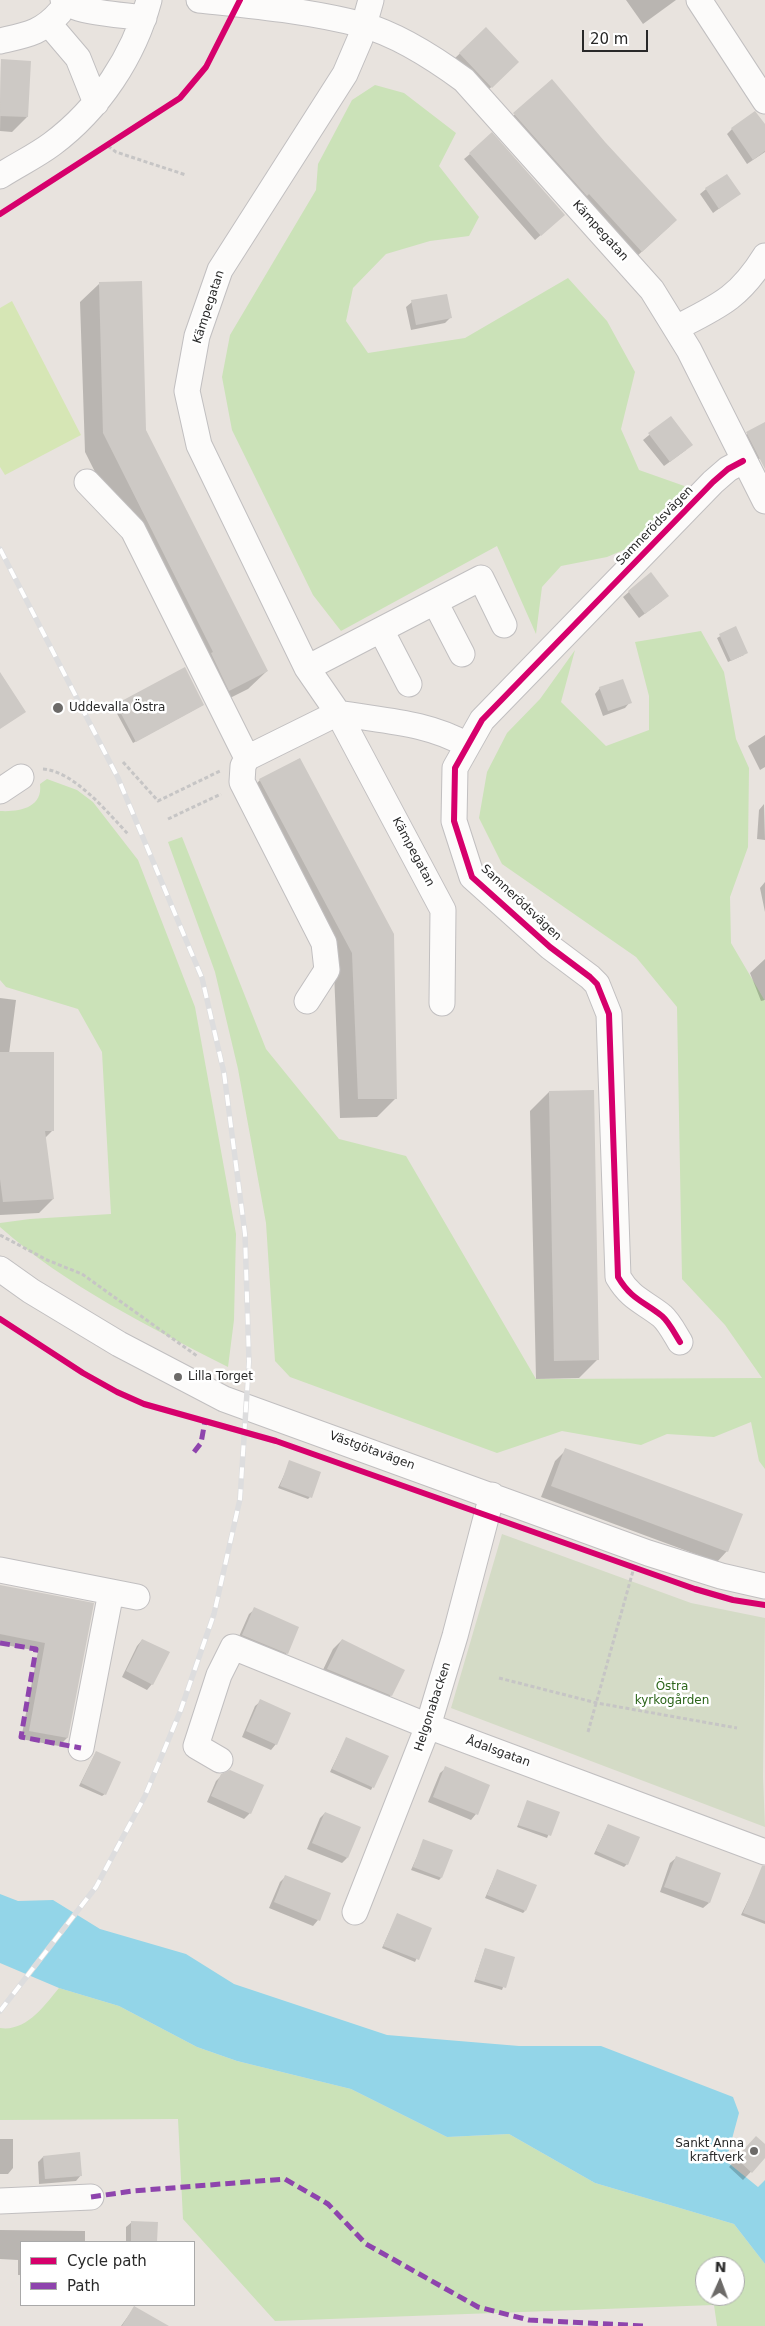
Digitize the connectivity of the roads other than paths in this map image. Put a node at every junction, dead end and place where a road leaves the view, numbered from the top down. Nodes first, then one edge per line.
1 (200, 0) edge
2 (371, 0) edge
3 (699, 0) edge
4 (64, 2) edge
5 (147, 9) edge
6 (49, 24) junction
7 (364, 25) junction
8 (0, 41) edge
9 (765, 100) edge
10 (96, 102) junction
11 (0, 176) edge
12 (765, 256) edge
13 (676, 328) junction
14 (743, 461) junction
15 (88, 482) dead end
16 (765, 501) edge
17 (435, 602) junction
18 (504, 624) dead end
19 (381, 630) junction
20 (462, 654) dead end
21 (307, 668) junction
22 (409, 684) dead end
23 (338, 713) junction
24 (467, 745) junction
25 (247, 758) junction
26 (21, 777) road end
27 (0, 790) edge
28 (307, 1001) dead end
29 (442, 1003) dead end
30 (0, 1269) edge
31 (680, 1342) dead end
32 (492, 1495) junction
33 (0, 1570) edge
34 (765, 1586) edge
35 (112, 1592) junction
36 (137, 1597) dead end
37 (428, 1726) junction
38 (82, 1748) dead end
39 (220, 1760) dead end
40 (765, 1852) edge
41 (355, 1912) dead end
42 (91, 2197) dead end
43 (0, 2201) edge

1 - 7 street, Kämpegatan
2 - 7 street, Kämpegatan
3 - 9 street
4 - 5 street
4 - 6 street
5 - 10 street
6 - 8 street
6 - 10 street
7 - 13 street, Kämpegatan
7 - 21 street, Kämpegatan
10 - 11 street
12 - 13 street
13 - 14 street, Kämpegatan
14 - 16 street, Kämpegatan
14 - 24 street, Samnerödsvägen
15 - 25 street
17 - 18 street
17 - 19 street
17 - 20 street
19 - 21 street
19 - 22 street
21 - 23 street, Kämpegatan
23 - 24 street
23 - 25 street
23 - 29 street, Kämpegatan
24 - 31 street, Samnerödsvägen
25 - 28 street
26 - 27 street
30 - 32 street, Västgötavägen
32 - 34 street, Västgötavägen
32 - 37 street, Helgonabacken
33 - 35 street
35 - 36 street
35 - 38 street
37 - 39 street, Ådalsgatan
37 - 40 street, Ådalsgatan
37 - 41 street, Helgonabacken
42 - 43 street

